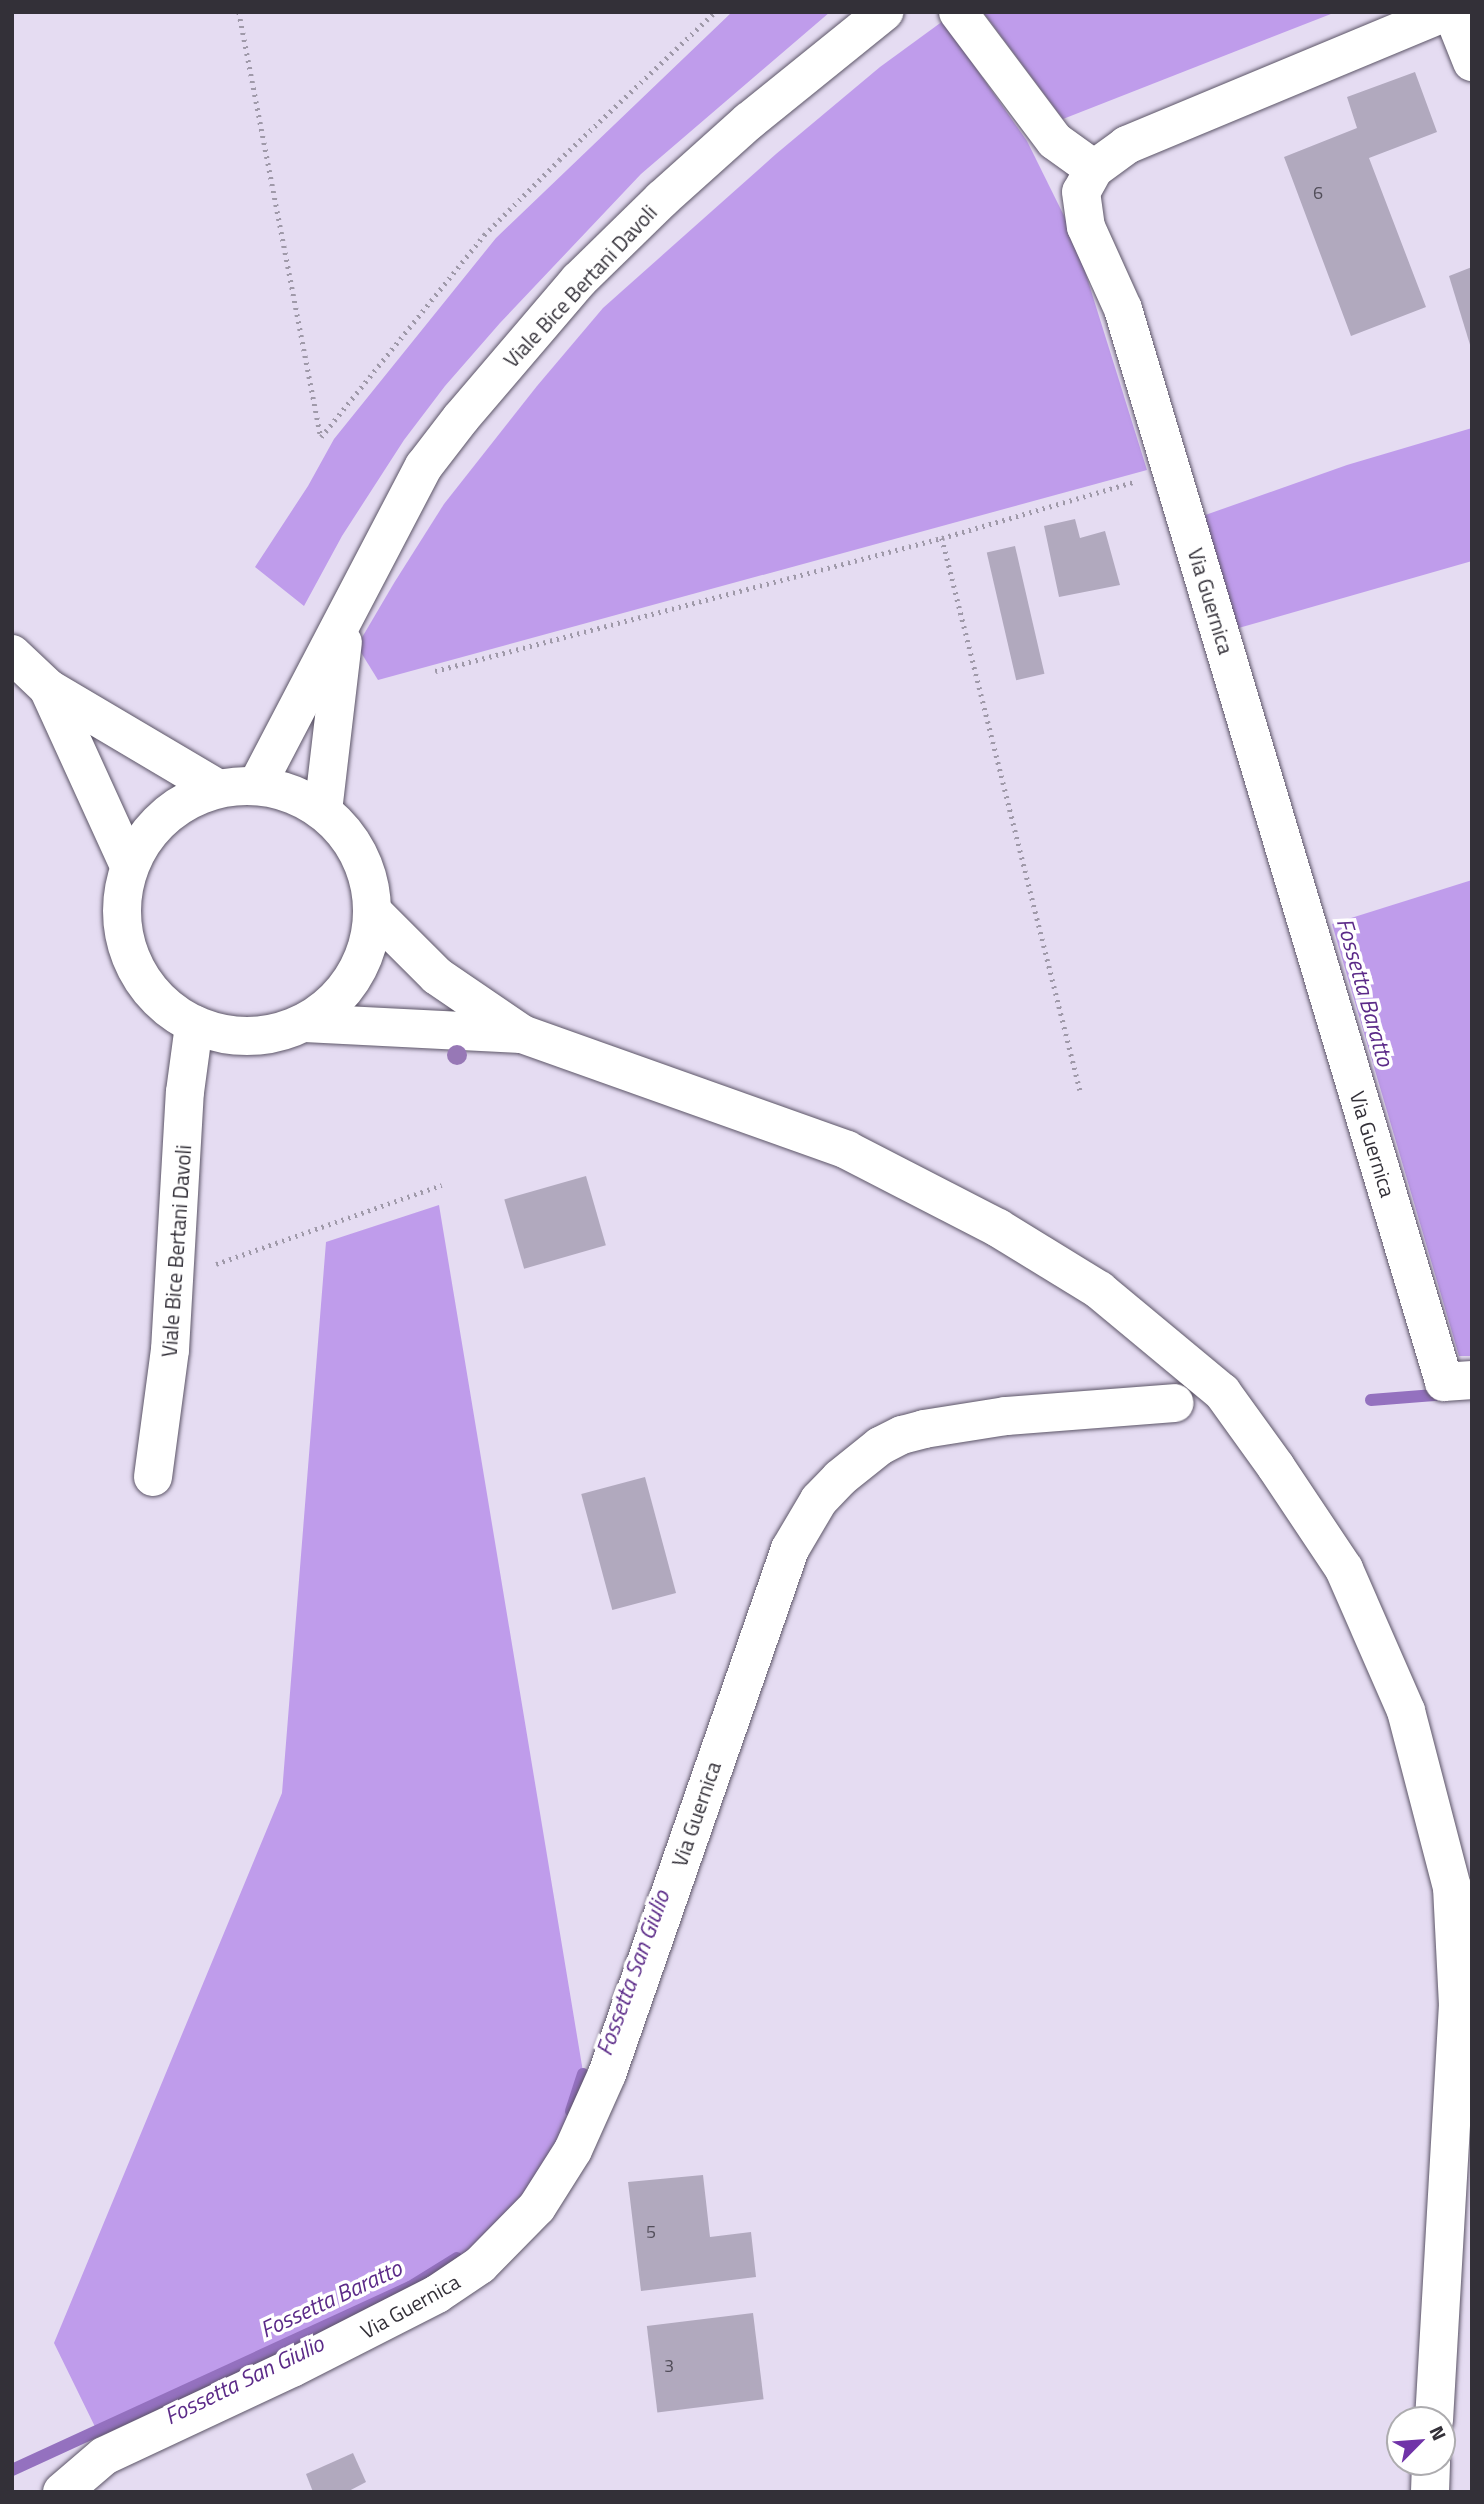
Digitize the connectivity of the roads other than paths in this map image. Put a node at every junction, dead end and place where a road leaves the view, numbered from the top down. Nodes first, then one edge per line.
1 (884, 12) edge
2 (958, 12) edge
3 (1446, 12) edge
4 (1452, 12) edge
5 (1472, 62) edge
6 (1094, 169) junction
7 (346, 619) junction
8 (12, 654) edge
9 (48, 688) junction
10 (257, 785) junction
11 (217, 788) junction
12 (323, 811) junction
13 (129, 866) junction
14 (372, 911) junction
15 (304, 1023) junction
16 (194, 1025) junction
17 (522, 1034) junction
18 (1472, 1380) edge
19 (1174, 1403) dead end
20 (153, 1477) dead end
21 (1435, 2406) edge
22 (62, 2492) edge

1 - 7 main road, Viale Bice Bertani Davoli
2 - 6 main road
3 - 6 main road
4 - 5 main road
6 - 18 main road, Via Guernica
7 - 10 main road, Viale Bice Bertani Davoli
7 - 12 main road
8 - 9 main road
9 - 11 main road
9 - 13 main road
10 - 11 main road
10 - 12 main road
11 - 13 main road
12 - 14 main road
13 - 16 main road
14 - 15 main road
14 - 17 main road
15 - 16 main road
15 - 17 main road
16 - 20 main road, Viale Bice Bertani Davoli
17 - 21 main road
19 - 22 main road, Via Guernica

